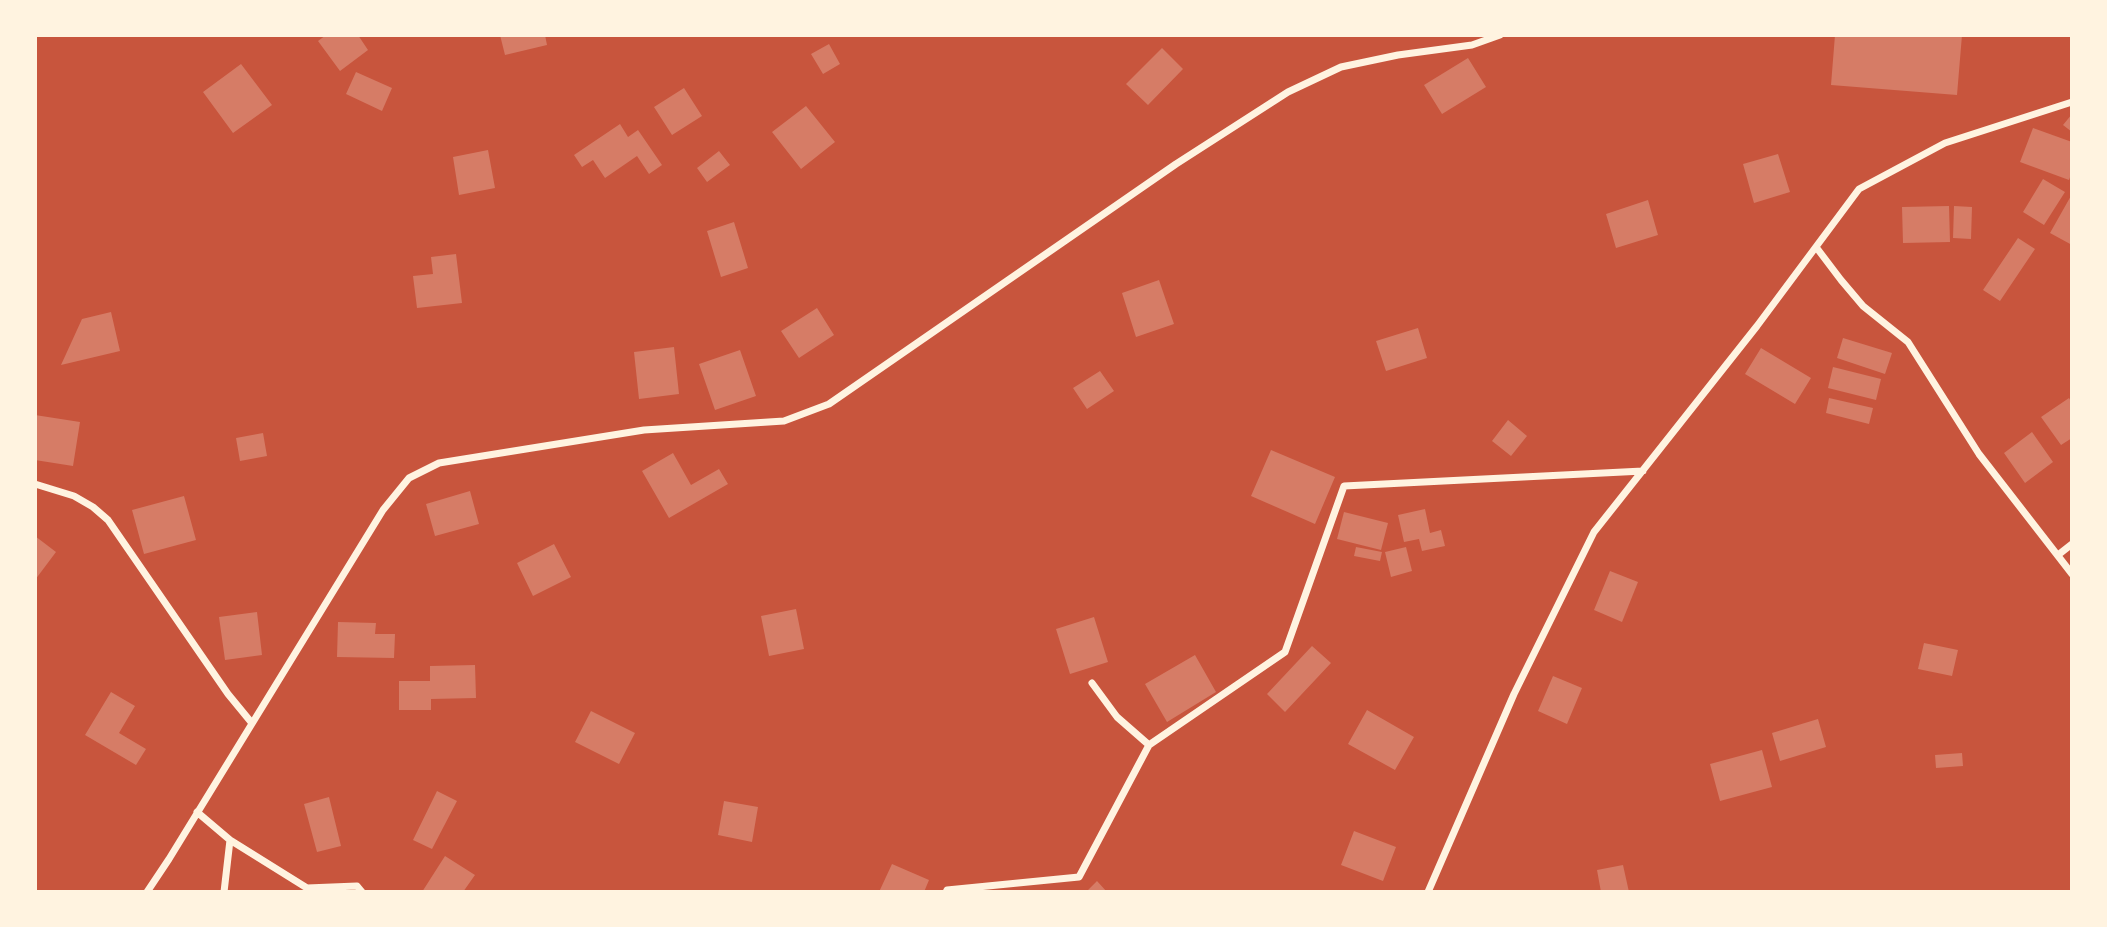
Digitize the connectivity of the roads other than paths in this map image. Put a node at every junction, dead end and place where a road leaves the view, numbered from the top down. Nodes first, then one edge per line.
1 (1500, 35) edge
2 (2072, 102) edge
3 (1816, 247) junction
4 (1643, 471) junction
5 (35, 484) edge
6 (2072, 544) edge
7 (2058, 555) junction
8 (2072, 574) edge
9 (1092, 682) dead end
10 (251, 722) junction
11 (1149, 745) junction
12 (197, 812) junction
13 (230, 840) junction
14 (146, 892) edge
15 (224, 892) edge
16 (362, 892) edge
17 (946, 892) edge
18 (1428, 892) edge

1 - 10 street
2 - 3 street
3 - 4 street
3 - 7 street
4 - 11 street
4 - 18 street
5 - 10 street
6 - 7 street
7 - 8 street
9 - 11 street
10 - 12 street
11 - 17 street
12 - 13 street
12 - 14 street
13 - 15 street
13 - 16 street

